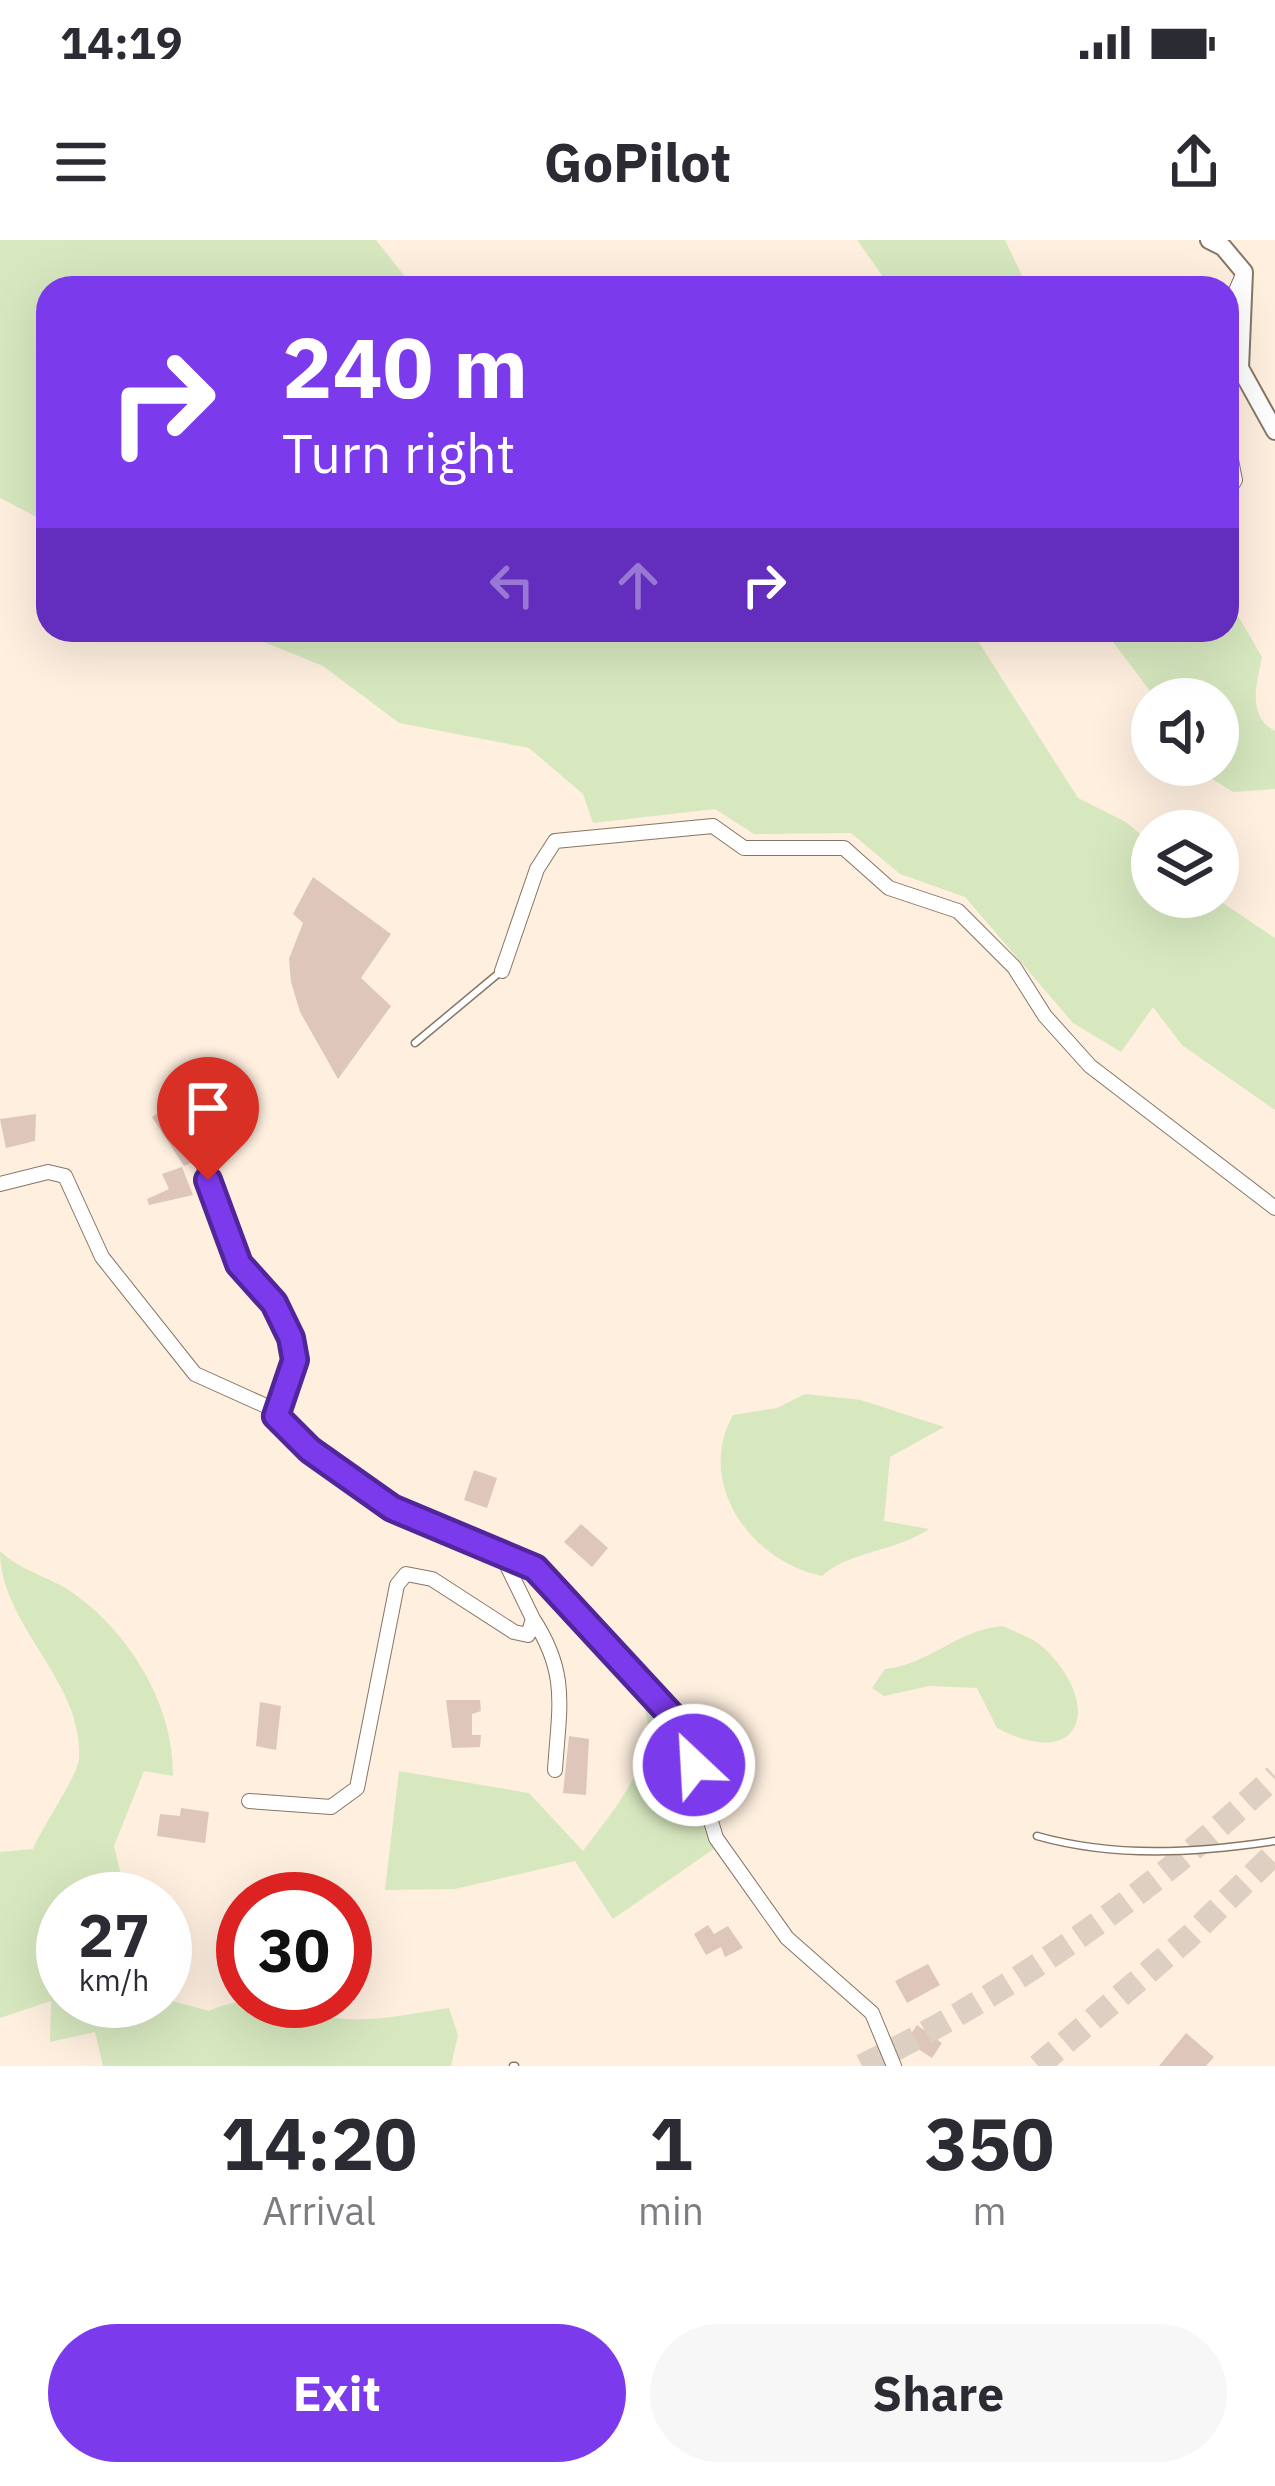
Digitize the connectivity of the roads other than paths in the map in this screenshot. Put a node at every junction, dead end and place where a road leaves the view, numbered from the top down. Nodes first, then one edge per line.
1 (1209, 240) edge
2 (1244, 272) junction
3 (1239, 283) edge
4 (1275, 431) edge
5 (502, 971) joint
6 (415, 1043) dead end
7 (198, 1150) dead end
8 (0, 1184) edge
9 (1275, 1208) edge
10 (276, 1416) junction
11 (500, 1551) junction
12 (532, 1619) junction
13 (555, 1770) dead end
14 (249, 1801) dead end
15 (1037, 1836) dead end
16 (1275, 1841) edge
17 (894, 2066) edge

1 - 2 street
2 - 3 street
2 - 4 street
5 - 6 lane
5 - 9 street
7 - 10 street
8 - 10 street
10 - 11 street
11 - 12 street
11 - 17 street
12 - 13 street
12 - 14 street
15 - 16 lane

